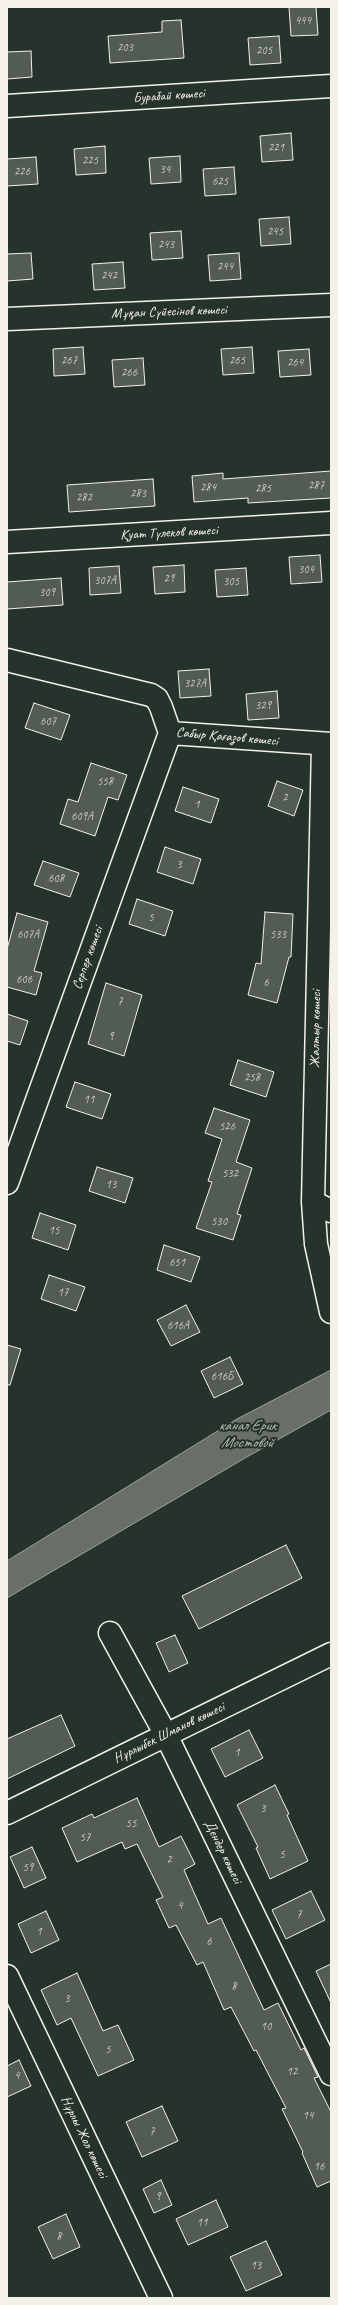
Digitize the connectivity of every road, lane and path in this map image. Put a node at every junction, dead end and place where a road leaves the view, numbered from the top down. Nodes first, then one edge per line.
1 (331, 86) edge
2 (7, 106) edge
3 (331, 305) edge
4 (7, 319) edge
5 (331, 523) edge
6 (7, 542) edge
7 (7, 660) edge
8 (170, 733) junction
9 (327, 744) edge
10 (7, 1183) edge
11 (322, 1207) edge
12 (331, 1312) edge
13 (110, 1633) dead end
14 (331, 1654) edge
15 (166, 1735) junction
16 (7, 1813) edge
17 (7, 1976) edge
18 (331, 2074) edge
19 (161, 2298) edge

1 - 2 street, Бурабай көшесi
3 - 4 street, Мұқан Сүйесінов көшесі
5 - 6 street, Қуат Түлеков көшесі
7 - 8 street, Сабыр Қағазов көшесі
8 - 9 street, Сабыр Қағазов көшесі
8 - 10 street, Серпер көшесі
9 - 11 street, Жалтыр көшесі
11 - 12 street, Жалтыр көшесі
13 - 15 street, Дендер көшесі
14 - 15 street, Нұрлыбек Шманов көшесі
15 - 16 street, Нұрлыбек Шманов көшесі
15 - 18 street, Дендер көшесі
17 - 19 street, Нұрлы Жол көшесі

